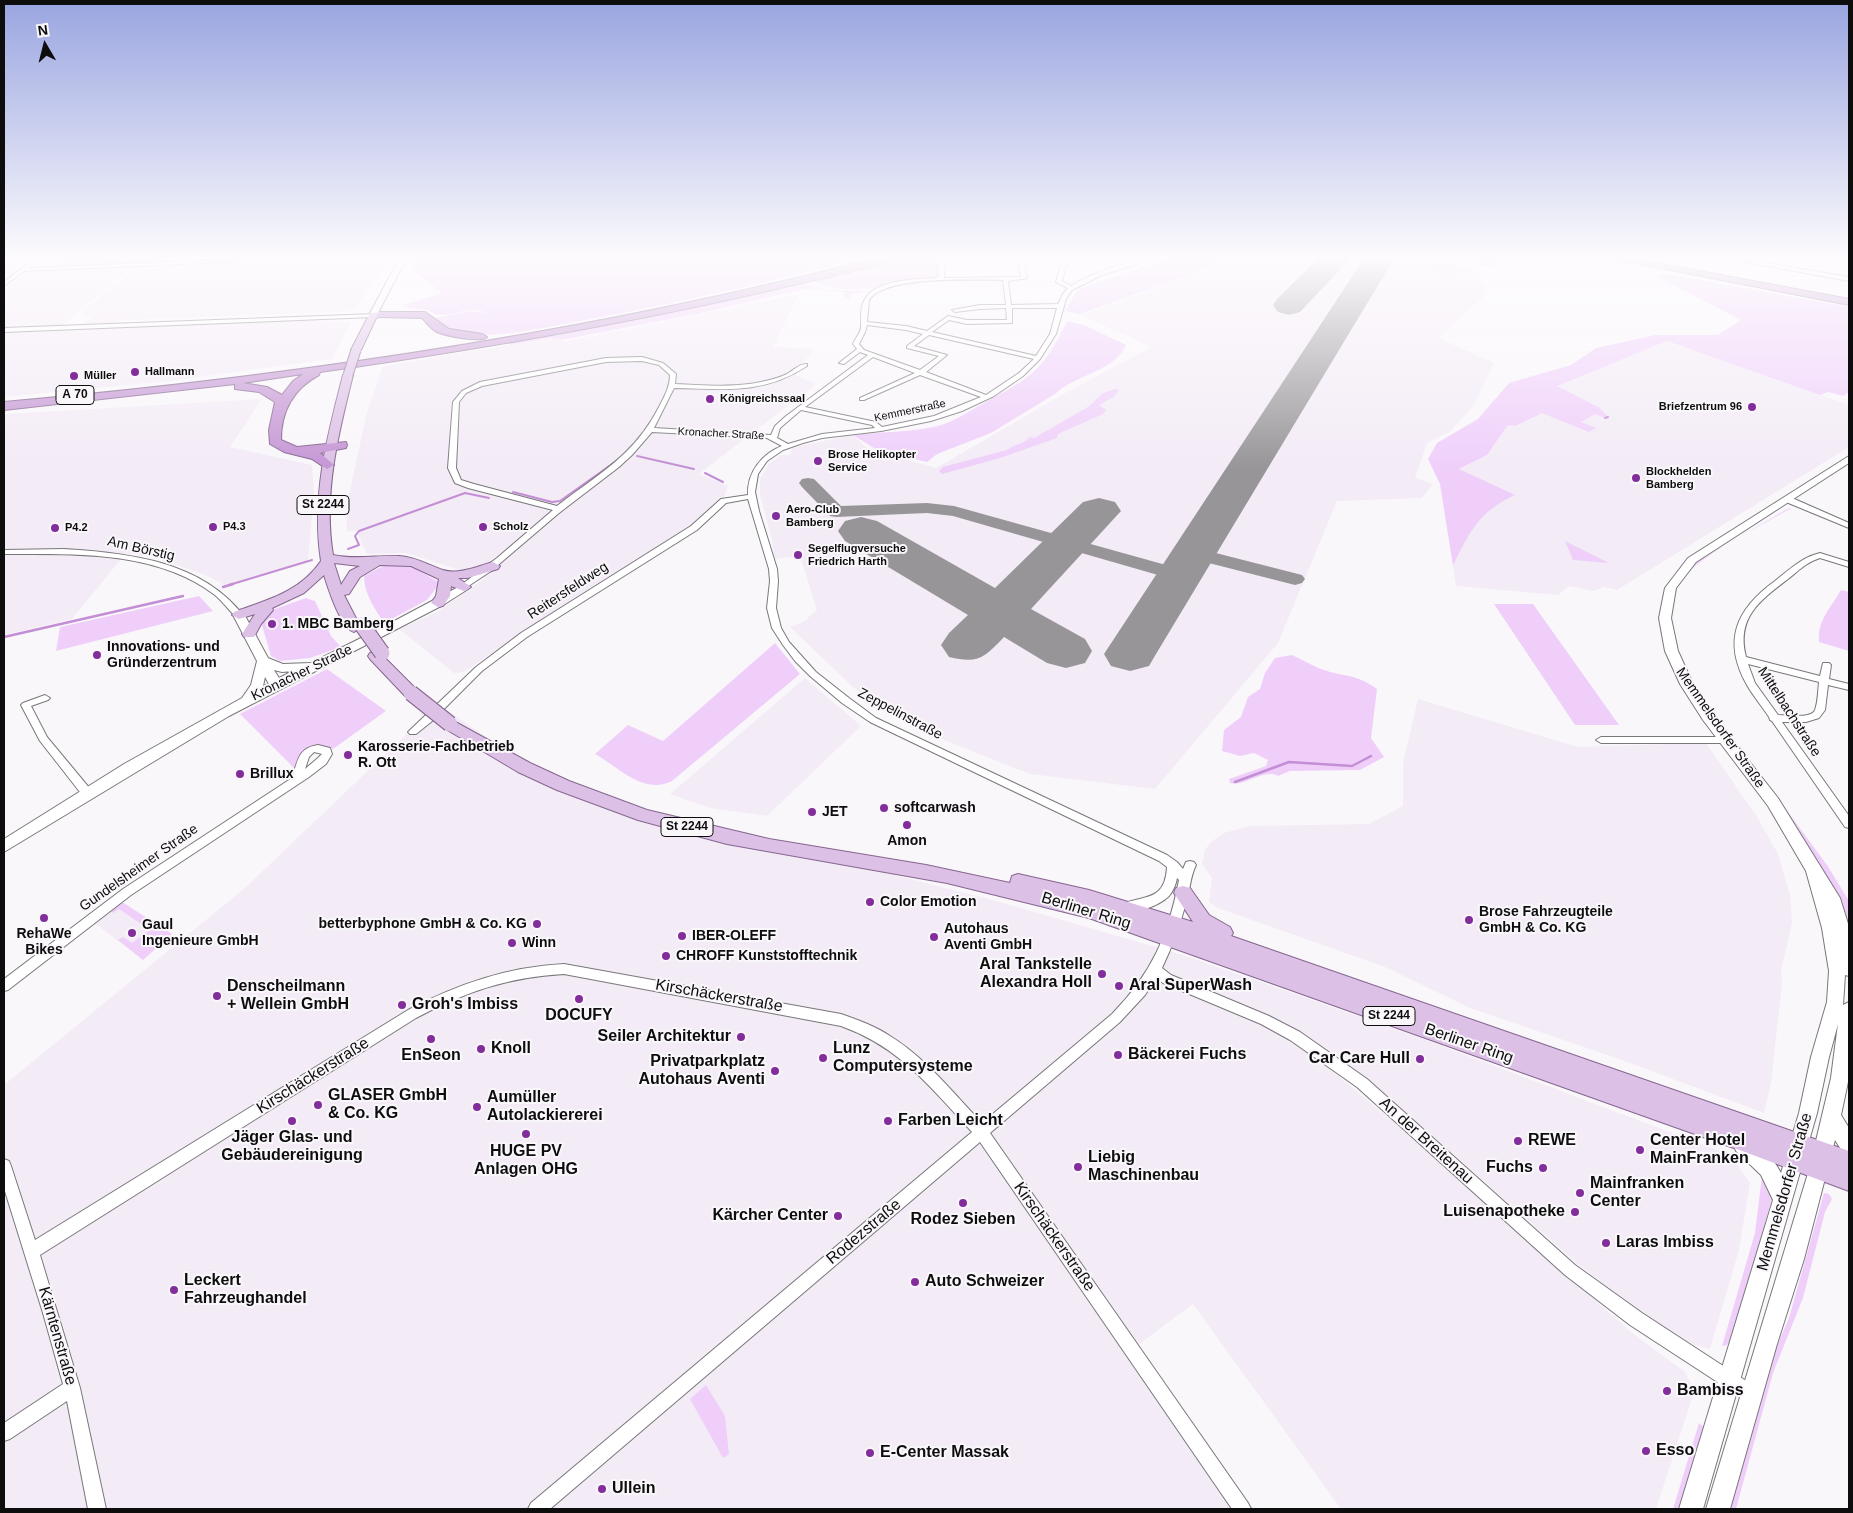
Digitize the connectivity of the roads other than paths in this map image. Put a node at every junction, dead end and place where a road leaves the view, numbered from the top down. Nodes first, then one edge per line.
1 (66, 328) edge
2 (371, 328) edge
3 (434, 328) edge
4 (438, 328) edge
5 (559, 328) edge
6 (575, 328) edge
7 (863, 328) edge
8 (903, 328) edge
9 (935, 328) edge
10 (1055, 328) edge
11 (4, 330) edge
12 (531, 333) junction
13 (928, 333) junction
14 (860, 349) junction
15 (873, 354) junction
16 (375, 357) junction
17 (1038, 358) junction
18 (363, 362) junction
19 (842, 363) dead end
20 (805, 365) dead end
21 (919, 373) junction
22 (351, 375) junction
23 (190, 386) junction
24 (672, 386) junction
25 (986, 397) junction
26 (862, 399) dead end
27 (4, 402) edge
28 (4, 406) edge
29 (800, 408) junction
30 (280, 409) junction
31 (881, 428) junction
32 (652, 430) junction
33 (334, 431) junction
34 (773, 438) junction
35 (335, 446) junction
36 (788, 446) junction
37 (294, 450) junction
38 (1849, 460) edge
39 (327, 465) junction
40 (752, 496) junction
41 (1789, 500) junction
42 (559, 509) junction
43 (1849, 526) edge
44 (4, 552) edge
45 (329, 561) junction
46 (386, 561) junction
47 (493, 566) junction
48 (1849, 566) edge
49 (443, 577) junction
50 (464, 587) junction
51 (340, 594) junction
52 (438, 603) junction
53 (266, 610) junction
54 (240, 618) junction
55 (249, 634) junction
56 (1741, 658) junction
57 (263, 660) junction
58 (314, 666) junction
59 (1826, 666) dead end
60 (1824, 680) junction
61 (276, 685) junction
62 (1849, 687) edge
63 (45, 698) dead end
64 (244, 702) junction
65 (1773, 718) junction
66 (413, 732) dead end
67 (1601, 740) dead end
68 (1726, 740) junction
69 (296, 780) dead end
70 (87, 793) junction
71 (1849, 824) edge
72 (4, 846) edge
73 (1173, 865) junction
74 (1190, 865) dead end
75 (1814, 871) junction
76 (1184, 886) junction
77 (1030, 888) junction
78 (1124, 907) junction
79 (1172, 930) junction
80 (1254, 952) junction
81 (1849, 969) edge
82 (1156, 971) junction
83 (4, 986) edge
84 (1845, 1012) edge
85 (1831, 1117) junction
86 (982, 1133) junction
87 (1734, 1137) junction
88 (1849, 1144) edge
89 (1796, 1152) junction
90 (1821, 1161) junction
91 (1849, 1162) edge
92 (4, 1166) edge
93 (1849, 1180) edge
94 (1783, 1200) junction
95 (32, 1251) junction
96 (1729, 1380) junction
97 (72, 1388) junction
98 (1750, 1394) junction
99 (4, 1434) edge
100 (96, 1509) edge
101 (537, 1509) edge
102 (1242, 1509) edge
103 (1691, 1509) edge
104 (1718, 1509) edge

1 - 11 street
2 - 22 main road, St 2244, bridge
3 - 16 highway
4 - 12 highway
5 - 12 highway, A 70
6 - 18 highway, A 70
7 - 14 street
8 - 13 street
9 - 13 street
10 - 17 street, Kemmerstraße
12 - 16 highway, A 70
13 - 17 street
13 - 21 street
14 - 15 street
14 - 19 street
15 - 21 street
15 - 29 street
16 - 27 highway, A 70
17 - 25 street, Kemmerstraße
18 - 23 highway, A 70
18 - 30 highway
20 - 24 street
21 - 25 street
21 - 26 street
22 - 33 main road, St 2244
22 - 35 main road, St 2244
23 - 28 highway, A 70
23 - 30 highway
24 - 32 street, Kronacher Straße
24 - 42 street
25 - 31 street, Kemmerstraße
29 - 31 street
29 - 34 street
30 - 37 highway
31 - 36 street, Kemmerstraße
32 - 34 street, Kronacher Straße
32 - 42 street, Kronacher Straße
33 - 35 main road, St 2244
33 - 37 highway
34 - 36 street, Kronacher Straße
35 - 37 highway
35 - 39 main road, St 2244
35 - 45 main road, St 2244
36 - 40 street, Zeppelinstraße
37 - 39 highway
38 - 41 main road, Memmelsdorfer Straße
39 - 45 main road, St 2244
40 - 66 street, Reitersfeldweg
40 - 73 street, Zeppelinstraße
41 - 43 street
41 - 68 main road, Memmelsdorfer Straße
42 - 47 street, Kronacher Straße
44 - 54 street, Am Börstig
45 - 46 main road
45 - 51 main road, St 2244
45 - 54 main road
46 - 49 main road
46 - 51 main road
47 - 49 main road
47 - 50 street, Kronacher Straße
48 - 56 street, Mittelbachstraße
49 - 50 main road
49 - 52 main road
50 - 52 main road, Kronacher Straße
51 - 53 main road
51 - 77 main road, St 2244, bridge
52 - 58 main road, Kronacher Straße
53 - 54 main road
53 - 55 main road
54 - 55 main road, Am Börstig
55 - 57 main road, Am Börstig
56 - 60 street
56 - 65 street, Mittelbachstraße
57 - 58 main road
57 - 61 main road, Am Börstig
57 - 64 main road
58 - 61 main road, Kronacher Straße
59 - 60 street
60 - 62 street
60 - 65 street
61 - 64 main road, Kronacher Straße
63 - 70 street
64 - 70 main road, Kronacher Straße
65 - 71 street, Mittelbachstraße
67 - 68 street
68 - 75 main road, Memmelsdorfer Straße
69 - 83 street, Gundelsheimer Straße
70 - 72 main road, Kronacher Straße
73 - 76 street, Zeppelinstraße
73 - 78 street
74 - 76 street
75 - 81 main road, Memmelsdorfer Straße
75 - 84 main road, Memmelsdorfer Straße
76 - 79 street
76 - 80 main road
77 - 78 main road, Berliner Ring / St 2244
77 - 79 main road, Berliner Ring / St 2244
78 - 79 main road, Berliner Ring / St 2244
79 - 80 main road, Berliner Ring / St 2244
79 - 82 street, Rodezstraße
79 - 87 main road, Berliner Ring / St 2244
80 - 89 main road, Berliner Ring / St 2244
82 - 86 street, Rodezstraße
82 - 96 street, An der Breitenau
84 - 85 main road, Memmelsdorfer Straße
84 - 89 main road, Memmelsdorfer Straße
85 - 88 main road
85 - 90 main road, Memmelsdorfer Straße
86 - 95 street, Kirschäckerstraße
86 - 101 street, Rodezstraße
86 - 102 street, Kirschäckerstraße
87 - 89 main road, Berliner Ring / St 2244
87 - 94 main road
89 - 90 main road, Berliner Ring / St 2244
89 - 94 main road, Memmelsdorfer Straße
90 - 91 main road, Berliner Ring / St 2244
90 - 93 main road, Berliner Ring / St 2244
90 - 98 main road, Memmelsdorfer Straße
92 - 95 street, Kärntenstraße
94 - 96 main road, Memmelsdorfer Straße
95 - 97 street, Kärntenstraße
96 - 98 street, An der Breitenau
96 - 103 main road, Memmelsdorfer Straße
97 - 99 street
97 - 100 street, Kärntenstraße
98 - 104 main road, Memmelsdorfer Straße

